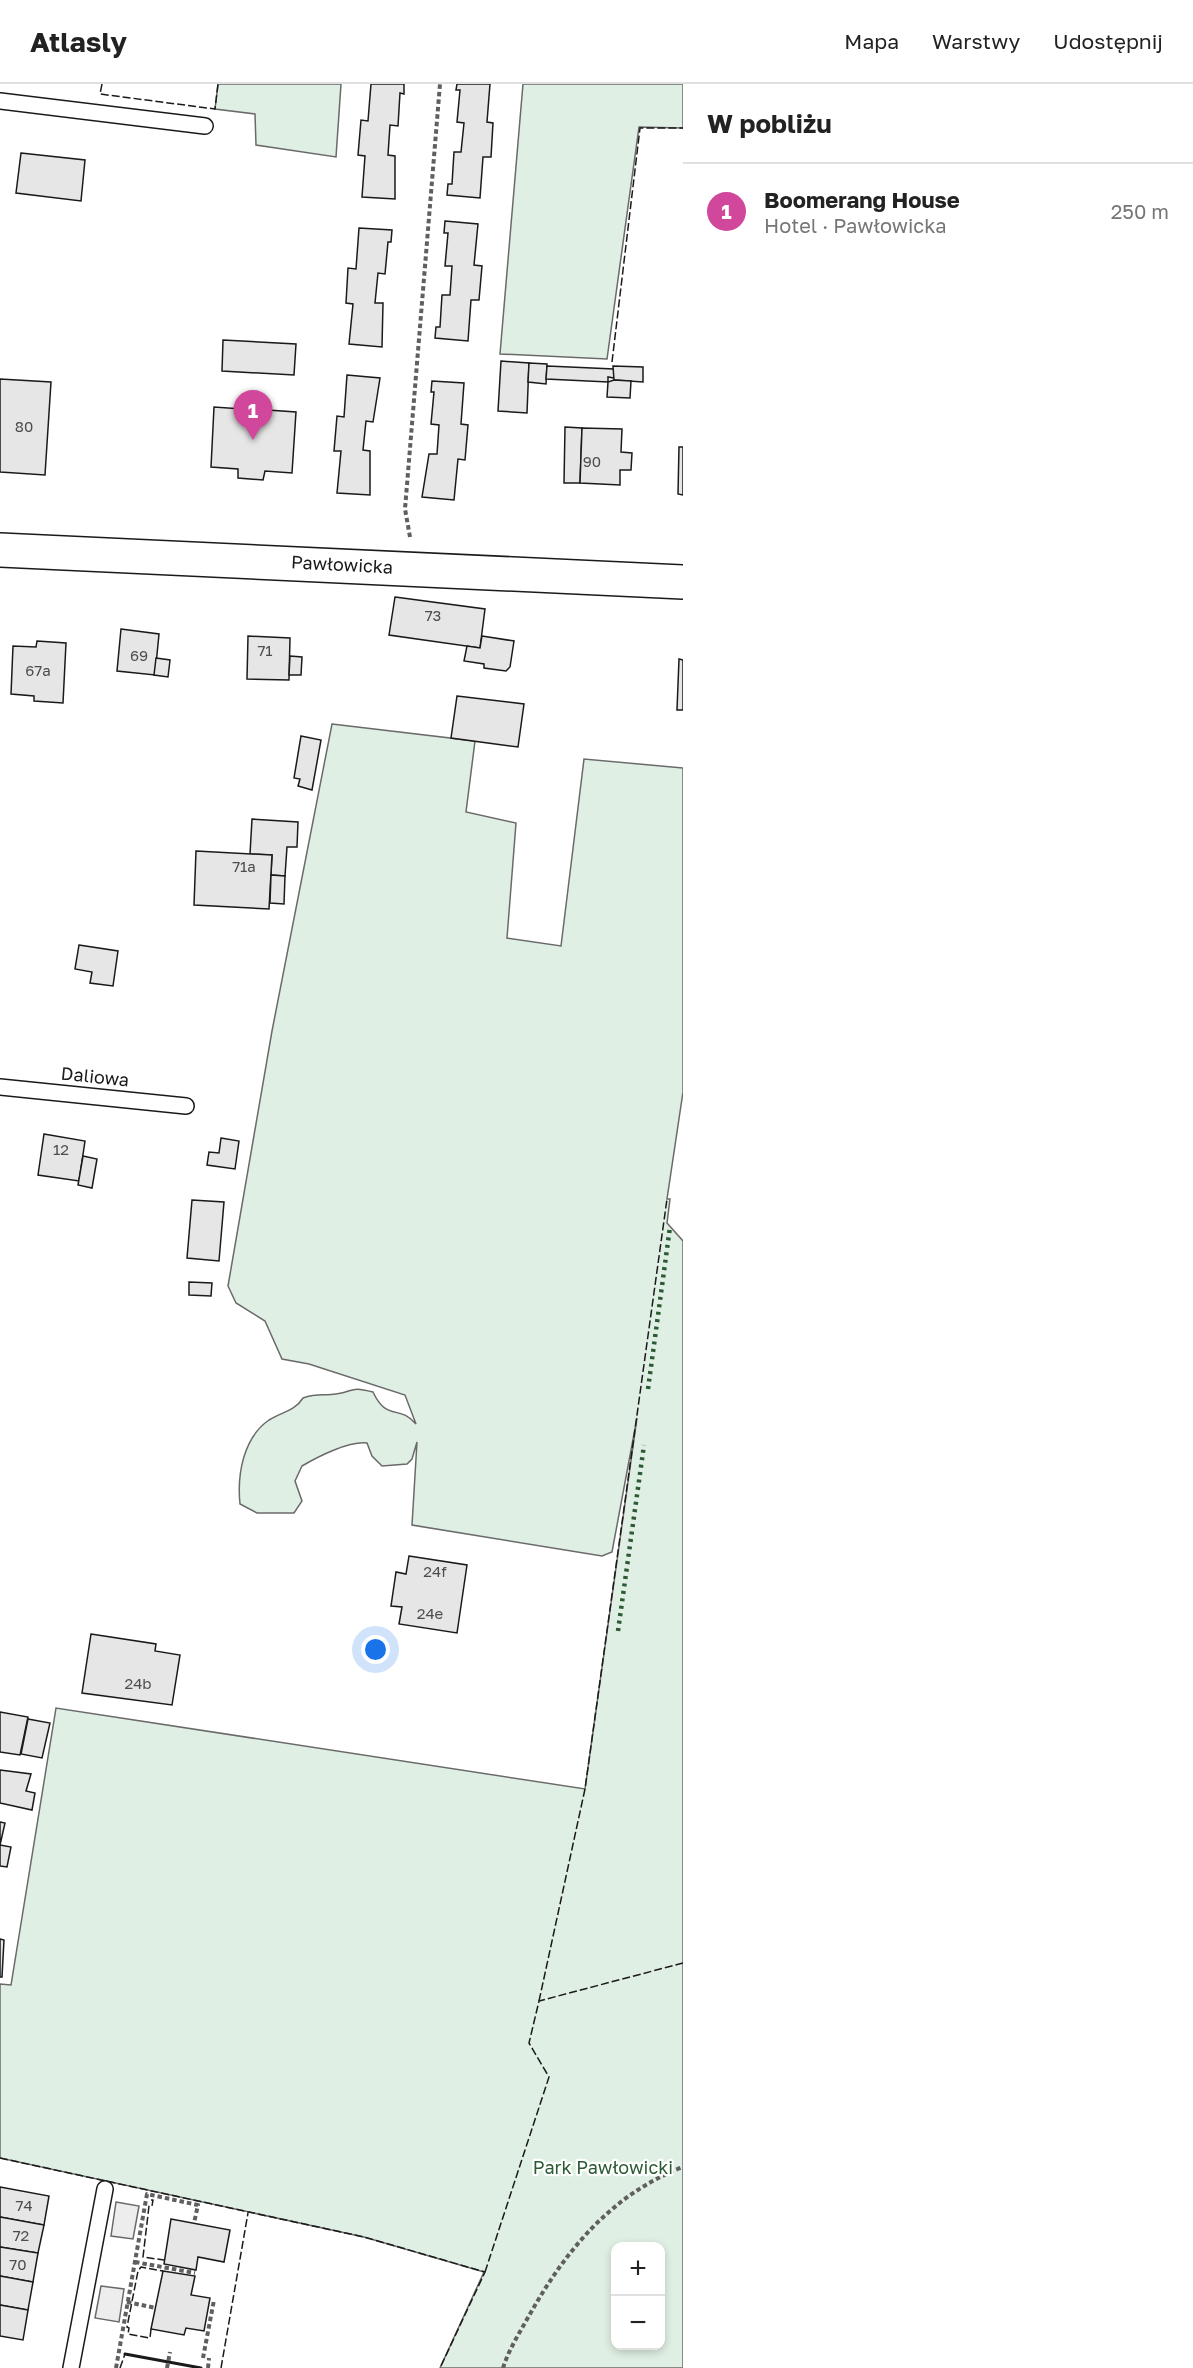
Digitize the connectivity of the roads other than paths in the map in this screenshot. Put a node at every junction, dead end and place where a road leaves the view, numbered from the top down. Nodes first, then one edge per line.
1 (0, 101) edge
2 (205, 126) dead end
3 (0, 550) edge
4 (683, 582) edge
5 (0, 1087) edge
6 (186, 1106) dead end
7 (105, 2189) dead end
8 (71, 2368) edge

1 - 2 lane
3 - 4 street, Pawłowicka
5 - 6 lane, Daliowa
7 - 8 lane

